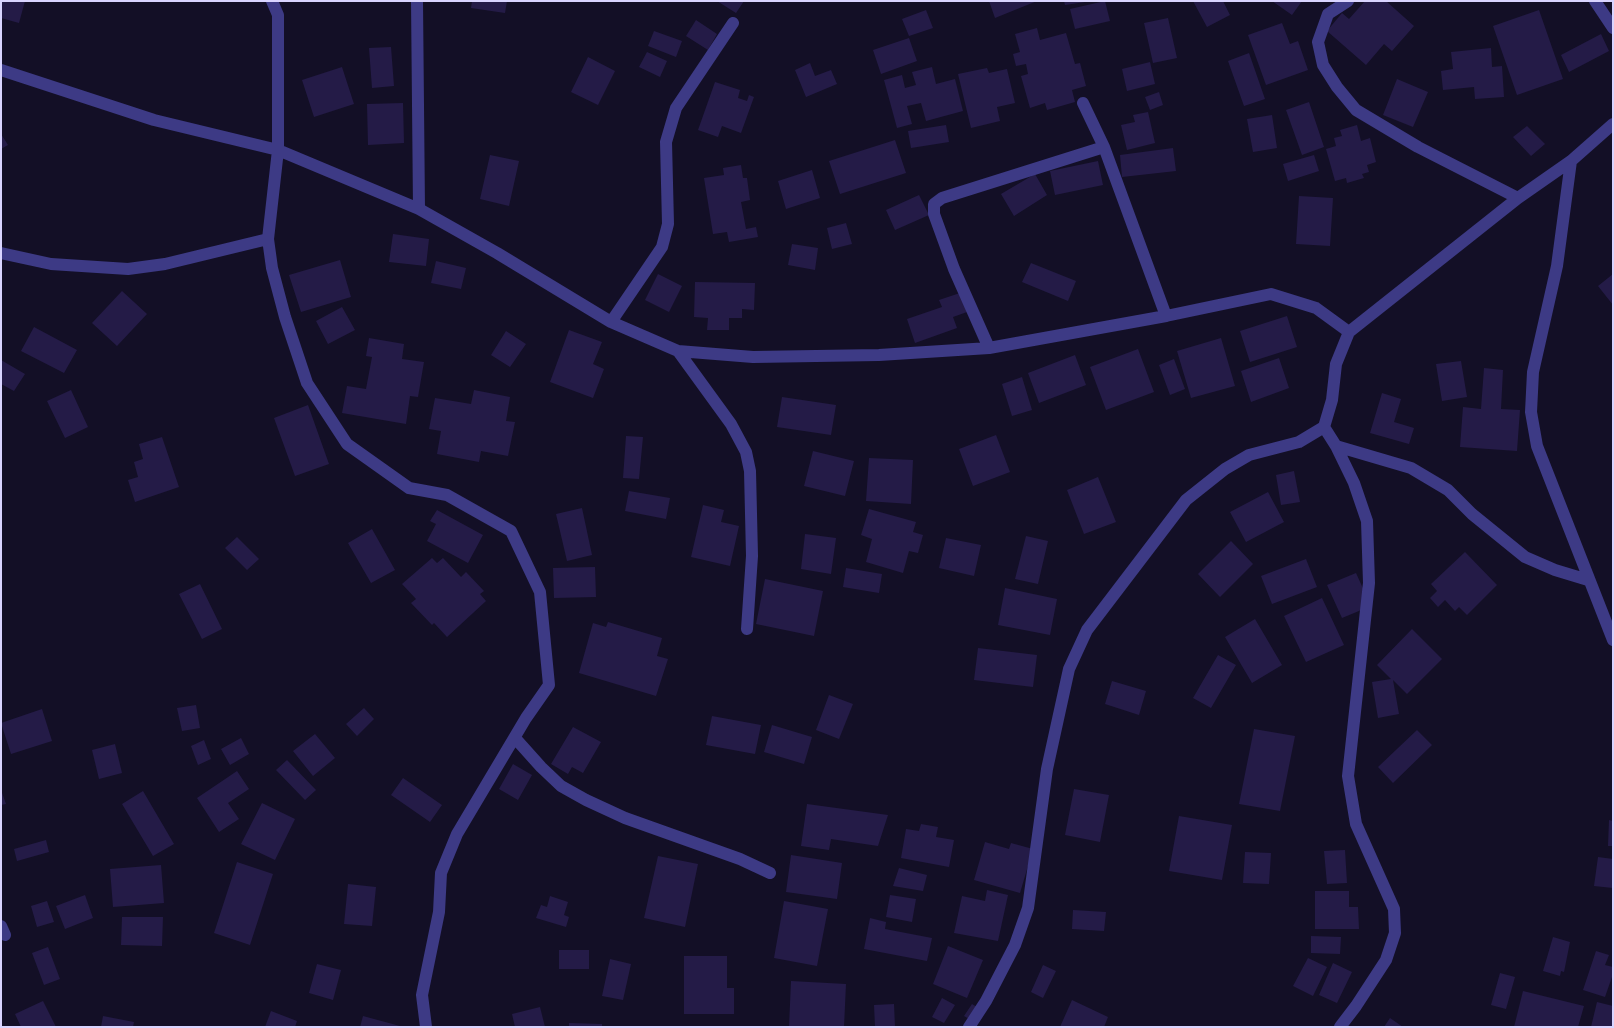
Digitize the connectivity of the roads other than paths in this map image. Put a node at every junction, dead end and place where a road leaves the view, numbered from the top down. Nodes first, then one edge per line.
1 (272, 1) edge
2 (417, 1) edge
3 (1348, 1) edge
4 (1595, 1) edge
5 (733, 23) dead end
6 (1613, 28) edge
7 (1, 70) edge
8 (1083, 103) dead end
9 (1613, 124) edge
10 (1104, 147) junction
11 (278, 150) junction
12 (1571, 161) junction
13 (1518, 198) junction
14 (419, 209) junction
15 (268, 239) junction
16 (1, 253) edge
17 (1166, 316) junction
18 (611, 322) junction
19 (1349, 332) junction
20 (989, 348) junction
21 (678, 351) junction
22 (1324, 427) junction
23 (1336, 446) junction
24 (1588, 580) junction
25 (747, 629) dead end
26 (1612, 635) edge
27 (514, 738) junction
28 (770, 873) dead end
29 (426, 1027) edge
30 (969, 1027) edge
31 (1340, 1027) edge

1 - 11 street
2 - 14 street
3 - 13 street
4 - 6 street
5 - 18 street
7 - 11 street
8 - 10 street
9 - 12 street
10 - 17 street
10 - 20 street
11 - 14 street
11 - 15 street
12 - 13 street
12 - 24 street
13 - 19 street
14 - 18 street
15 - 16 street
15 - 27 street
17 - 19 street
17 - 20 street
18 - 21 street
19 - 22 street
20 - 21 street
21 - 25 street
22 - 23 street
22 - 30 street
23 - 24 street
23 - 31 street
24 - 26 street
27 - 28 street
27 - 29 street

